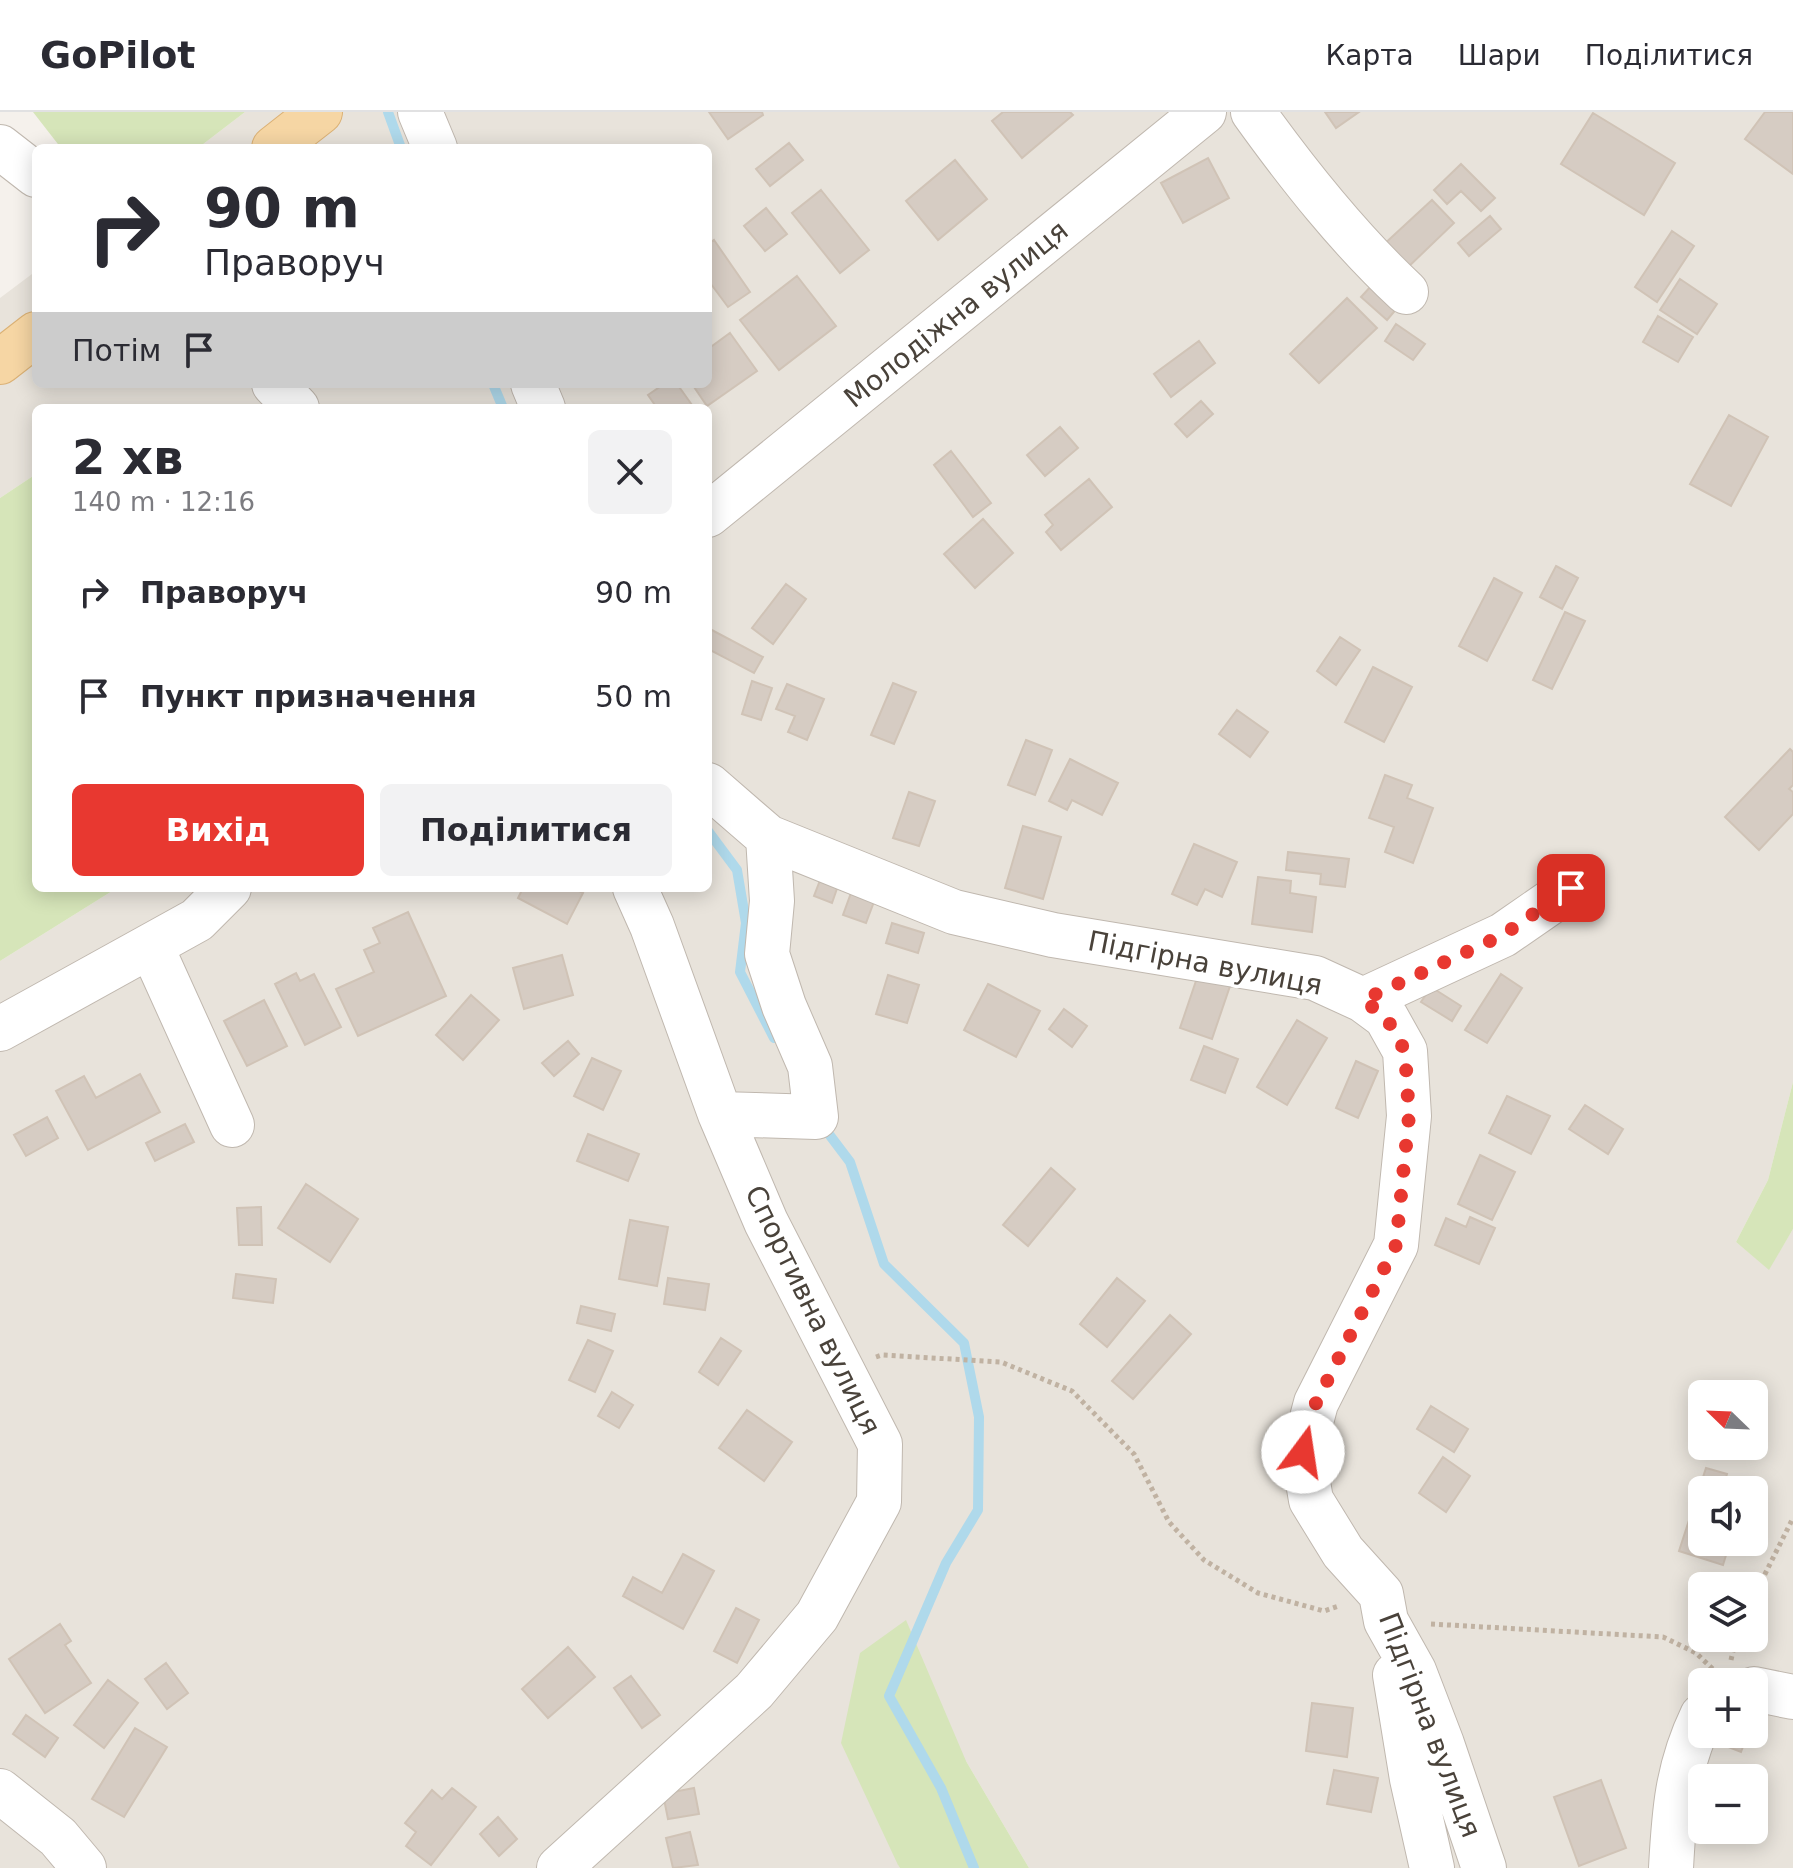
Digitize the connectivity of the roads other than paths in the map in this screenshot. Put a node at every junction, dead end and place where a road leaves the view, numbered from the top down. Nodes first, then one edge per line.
1 (320, 112) edge
2 (420, 112) edge
3 (1204, 112) edge
4 (1253, 112) edge
5 (279, 144) edge
6 (433, 144) edge
7 (0, 147) edge
8 (32, 172) edge
9 (1406, 292) dead end
10 (32, 337) edge
11 (0, 362) edge
12 (278, 388) edge
13 (293, 404) edge
14 (712, 512) edge
15 (712, 788) edge
16 (768, 837) junction
17 (1571, 888) dead end
18 (225, 892) edge
19 (637, 892) edge
20 (151, 946) junction
21 (1363, 1000) junction
22 (0, 1029) edge
23 (720, 1114) junction
24 (232, 1125) dead end
25 (1384, 1608) junction
26 (1768, 1692) edge
27 (1793, 1697) edge
28 (1689, 1748) edge
29 (0, 1791) edge
30 (84, 1868) edge
31 (559, 1868) edge
32 (1432, 1868) edge
33 (1484, 1868) edge
34 (1671, 1868) edge

1 - 5 main road
2 - 6 street
3 - 14 street, Молодіжна вулиця
4 - 9 street
7 - 8 street
10 - 11 main road
12 - 13 street
15 - 16 street, Підгірна вулиця
16 - 21 street, Підгірна вулиця
16 - 23 street
17 - 21 street
18 - 20 street
19 - 23 street, Спортивна вулиця
20 - 22 street
20 - 24 street
21 - 25 street, Підгірна вулиця
23 - 31 street, Спортивна вулиця
25 - 32 street
25 - 33 street, Підгірна вулиця
26 - 27 street
28 - 34 street
29 - 30 street

